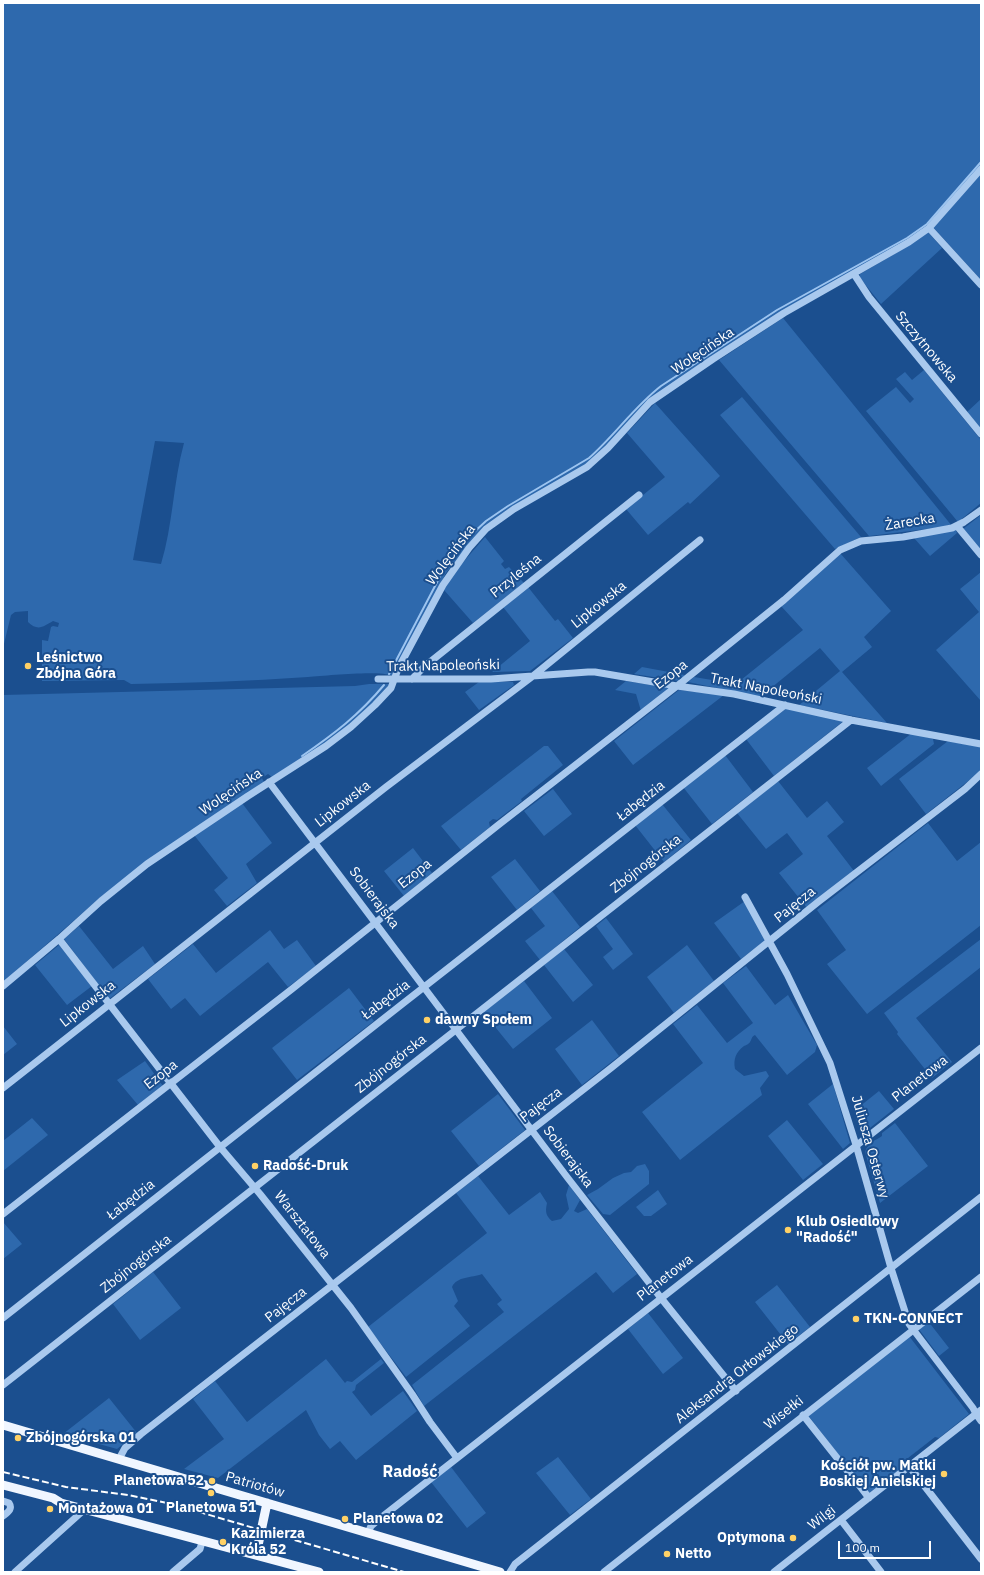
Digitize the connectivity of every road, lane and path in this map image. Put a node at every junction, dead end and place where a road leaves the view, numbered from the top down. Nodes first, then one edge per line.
1 (981, 169) edge
2 (929, 228) junction
3 (854, 274) junction
4 (981, 285) edge
5 (981, 434) edge
6 (639, 495) dead end
7 (981, 510) edge
8 (957, 526) junction
9 (700, 540) dead end
10 (840, 550) joint
11 (981, 555) edge
12 (533, 676) junction
13 (378, 679) dead end
14 (412, 679) junction
15 (394, 680) junction
16 (677, 686) junction
17 (785, 704) junction
18 (851, 720) junction
19 (981, 744) edge
20 (981, 774) edge
21 (269, 782) junction
22 (315, 843) junction
23 (745, 897) dead end
24 (376, 923) junction
25 (59, 939) junction
26 (770, 941) junction
27 (3, 986) edge
28 (425, 987) junction
29 (109, 1004) junction
30 (456, 1030) junction
31 (981, 1048) edge
32 (171, 1084) junction
33 (3, 1088) edge
34 (530, 1129) junction
35 (856, 1145) junction
36 (220, 1147) junction
37 (254, 1188) junction
38 (981, 1197) edge
39 (3, 1214) edge
40 (891, 1268) junction
41 (981, 1277) edge
42 (333, 1285) junction
43 (661, 1298) junction
44 (3, 1318) edge
45 (913, 1330) junction
46 (3, 1385) edge
47 (736, 1391) junction
48 (978, 1412) edge
49 (803, 1415) junction
50 (981, 1421) edge
51 (3, 1425) edge
52 (457, 1458) junction
53 (119, 1459) junction
54 (909, 1466) junction
55 (3, 1485) edge
56 (3, 1490) edge
57 (869, 1498) junction
58 (3, 1501) edge
59 (61, 1502) junction
60 (267, 1503) junction
61 (86, 1509) junction
62 (3, 1516) edge
63 (841, 1520) junction
64 (368, 1533) junction
65 (202, 1542) junction
66 (256, 1555) junction
67 (981, 1559) edge
68 (15, 1572) edge
69 (173, 1572) edge
70 (319, 1572) edge
71 (500, 1572) edge
72 (510, 1572) edge
73 (604, 1572) edge
74 (774, 1572) edge
75 (881, 1572) edge

1 - 2 street, Wolęcińska
2 - 3 street, Wolęcińska
2 - 4 street
3 - 5 street, Szczytnowska
3 - 15 street, Wolęcińska
6 - 14 street, Przyleśna
7 - 8 street, Żarecka
8 - 10 street, Żarecka
8 - 11 street
9 - 12 street, Lipkowska
10 - 16 street, Ezopa
12 - 14 street, Trakt Napoleoński
12 - 16 street, Trakt Napoleoński
12 - 22 street, Lipkowska
13 - 15 street, Trakt Napoleoński
14 - 15 street, Trakt Napoleoński
15 - 21 street, Wolęcińska
16 - 17 street, Trakt Napoleoński
16 - 24 street, Ezopa
17 - 18 street, Trakt Napoleoński
17 - 28 street, Łabędzia
18 - 19 street, Trakt Napoleoński
18 - 30 street, Zbójnogórska
20 - 26 street, Pajęcza
21 - 22 street, Sobierajska
21 - 25 street, Wolęcińska
22 - 24 street, Sobierajska
22 - 29 street, Lipkowska
23 - 26 street, Juliusza Osterwy
24 - 28 street, Sobierajska
24 - 32 street, Ezopa
25 - 27 street, Wolęcińska
25 - 29 street, Warsztatowa
26 - 34 street, Pajęcza
26 - 35 street, Juliusza Osterwy
28 - 30 street, Sobierajska
28 - 36 street, Łabędzia
29 - 32 street, Warsztatowa
29 - 33 street, Lipkowska
30 - 34 street, Sobierajska
30 - 37 street, Zbójnogórska
31 - 35 street, Planetowa
32 - 36 street, Warsztatowa
32 - 39 street, Ezopa
34 - 42 street, Pajęcza
34 - 43 street, Sobierajska
35 - 40 street, Juliusza Osterwy
35 - 43 street, Planetowa
36 - 37 street, Warsztatowa
36 - 44 street, Łabędzia
37 - 42 street, Warsztatowa
37 - 46 street, Zbójnogórska
38 - 40 street, Aleksandra Orłowskiego
40 - 45 street, Juliusza Osterwy
40 - 47 street, Aleksandra Orłowskiego
41 - 45 street, Wisełki
42 - 52 street, Warsztatowa
42 - 53 street, Pajęcza
43 - 47 street, Sobierajska
43 - 52 street, Planetowa
45 - 48 street, Juliusza Osterwy
45 - 49 street, Wisełki
47 - 72 street, Aleksandra Orłowskiego
48 - 50 street, Juliusza Osterwy
48 - 54 street, Wilgi
49 - 57 street
49 - 73 street, Wisełki
51 - 53 main road, Patriotów
52 - 64 street, Planetowa
53 - 60 main road, Patriotów
54 - 57 street, Wilgi
54 - 67 street
55 - 59 main road
56 - 59 main road
57 - 63 street, Wilgi
58 - 62 street
59 - 61 main road
60 - 64 main road, Patriotów
60 - 66 main road
61 - 65 main road
61 - 68 street
63 - 74 street, Wilgi
63 - 75 street
64 - 71 main road, Patriotów
65 - 66 main road
65 - 69 street
66 - 70 main road

